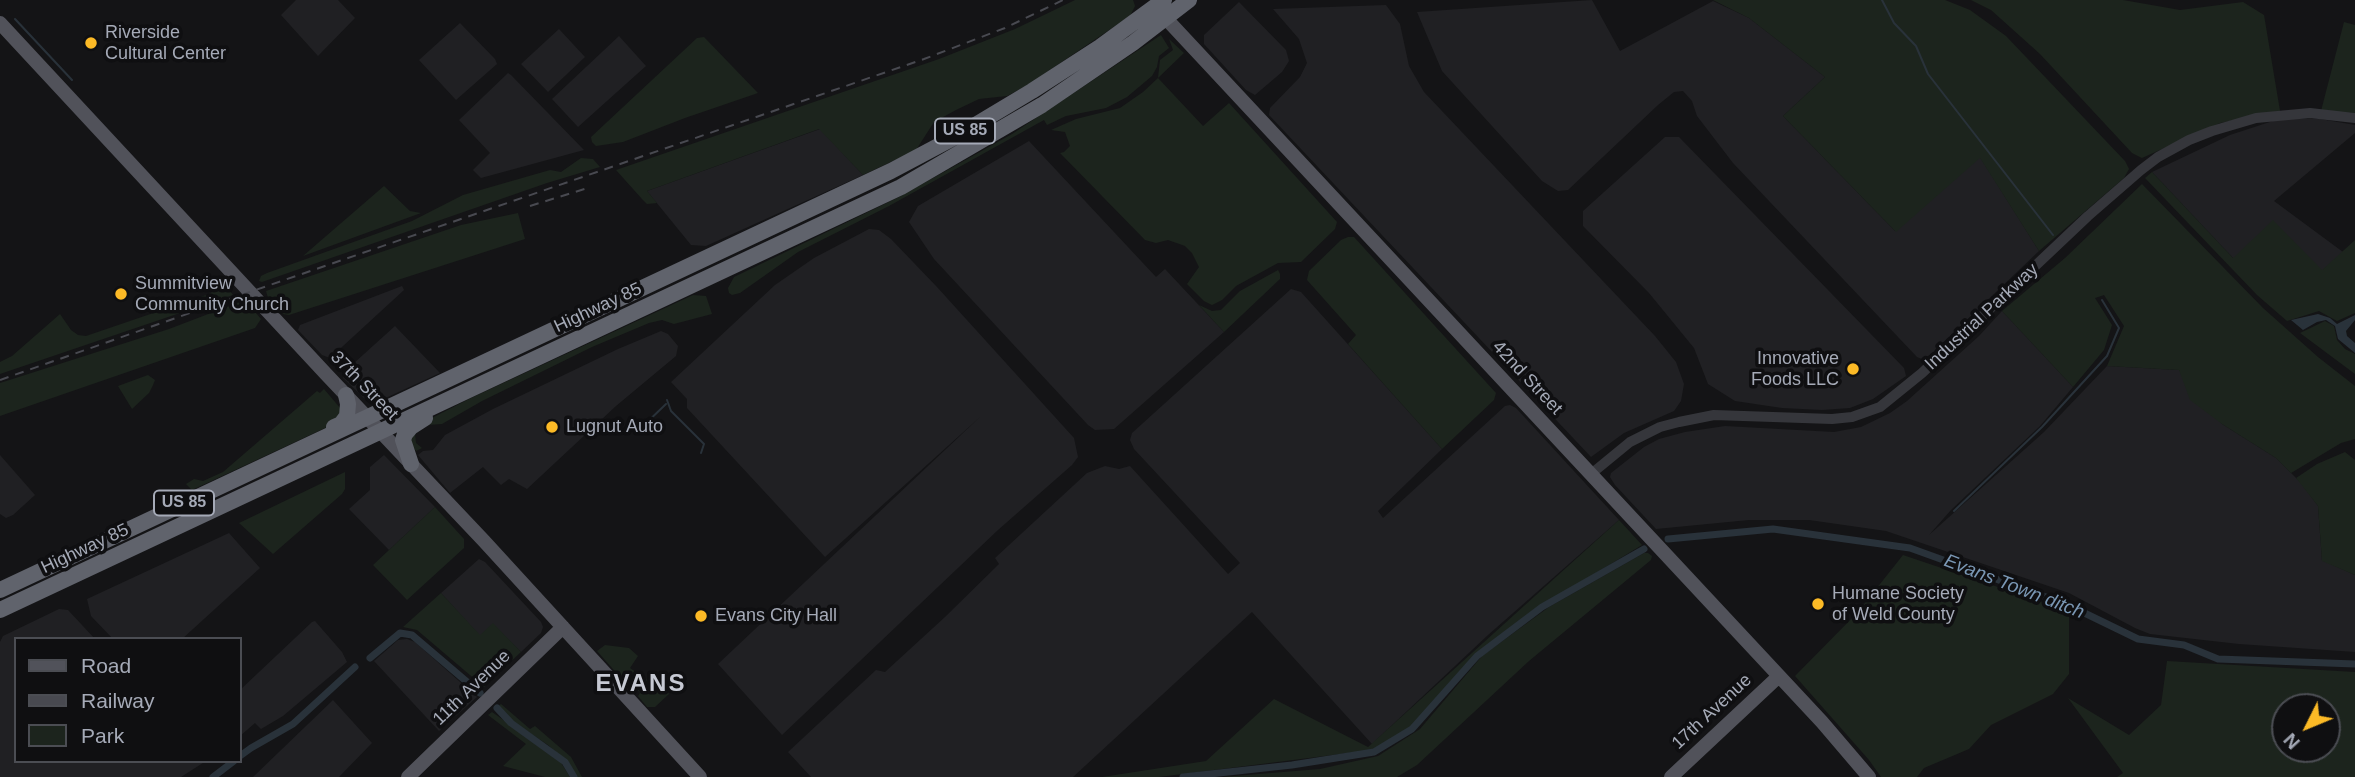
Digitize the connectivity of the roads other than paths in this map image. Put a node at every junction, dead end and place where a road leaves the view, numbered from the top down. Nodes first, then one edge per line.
1 (1189, 0) edge
2 (1162, 8) edge
3 (0, 23) edge
4 (2355, 118) edge
5 (468, 390) junction
6 (346, 395) junction
7 (367, 417) junction
8 (380, 431) junction
9 (411, 464) junction
10 (248, 473) junction
11 (1591, 474) junction
12 (0, 590) edge
13 (0, 610) edge
14 (563, 627) junction
15 (1779, 676) junction
16 (408, 777) edge
17 (700, 777) edge
18 (1671, 777) edge
19 (1869, 777) edge

1 - 2 highway, Highway 85 / US 85
2 - 5 highway, Highway 85 / US 85
2 - 7 highway, Highway 85 / US 85
2 - 11 main road, 42nd Street
3 - 6 main road, 37th Street
4 - 11 street, Industrial Parkway
5 - 8 highway, Highway 85 / US 85
5 - 9 highway
6 - 7 main road, 37th Street
6 - 10 highway
7 - 8 main road, 37th Street
7 - 10 highway, Highway 85 / US 85
8 - 9 main road, 37th Street
8 - 13 highway, Highway 85 / US 85
9 - 14 main road, 37th Street
10 - 12 highway, Highway 85 / US 85
11 - 15 main road, 42nd Street
14 - 16 main road, 11th Avenue
14 - 17 main road, 37th Street
15 - 18 main road, 17th Avenue
15 - 19 main road, 42nd Street

